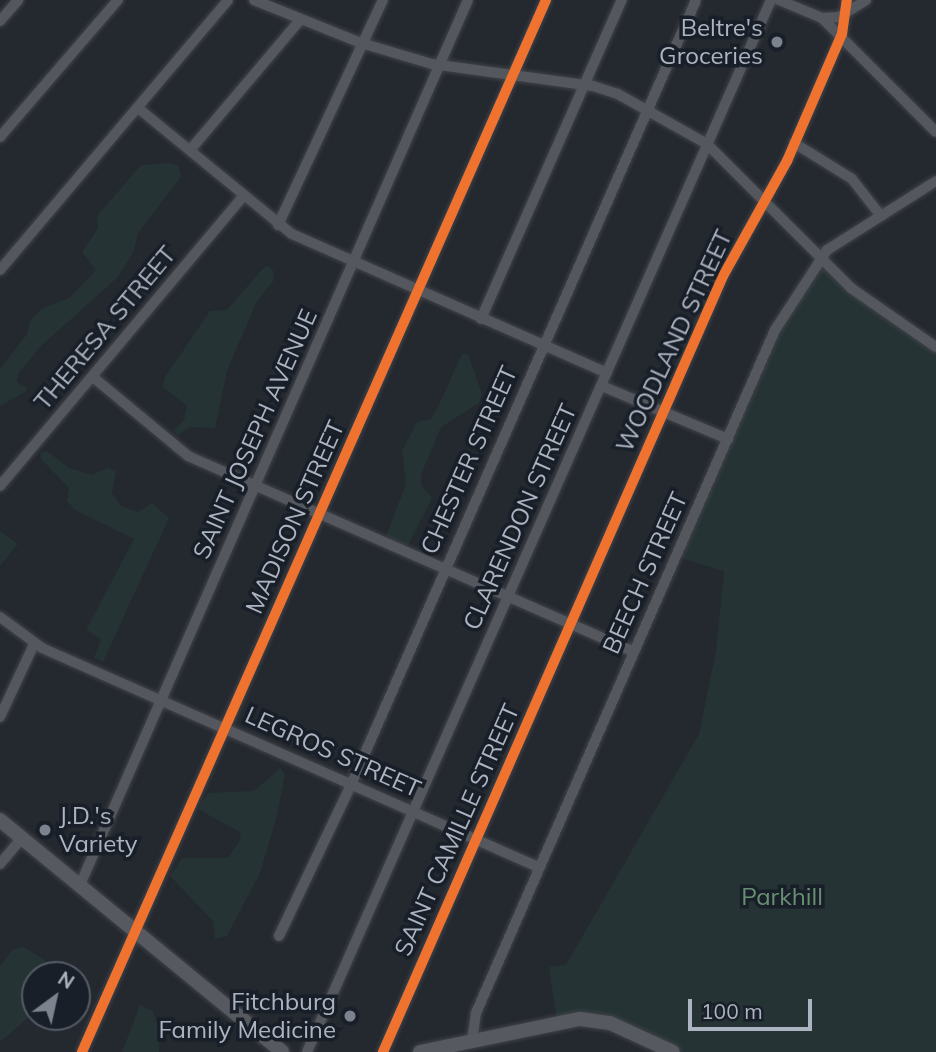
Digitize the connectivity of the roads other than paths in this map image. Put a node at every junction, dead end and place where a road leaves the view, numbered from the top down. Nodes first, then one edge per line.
1 (18, 0) edge
2 (118, 0) edge
3 (228, 0) edge
4 (383, 0) edge
5 (468, 0) edge
6 (546, 0) edge
7 (622, 0) edge
8 (696, 0) edge
9 (771, 0) edge
10 (779, 0) edge
11 (847, 0) edge
12 (866, 0) edge
13 (260, 1) edge
14 (846, 14) junction
15 (822, 18) junction
16 (300, 20) junction
17 (0, 21) edge
18 (842, 34) junction
19 (364, 44) junction
20 (440, 65) junction
21 (512, 75) junction
22 (584, 85) junction
23 (138, 108) junction
24 (648, 109) junction
25 (936, 132) edge
26 (0, 137) edge
27 (794, 143) junction
28 (707, 144) junction
29 (191, 149) junction
30 (936, 181) edge
31 (243, 197) junction
32 (766, 203) junction
33 (881, 216) junction
34 (278, 225) junction
35 (821, 256) junction
36 (353, 262) junction
37 (0, 270) edge
38 (418, 291) junction
39 (481, 319) junction
40 (543, 346) junction
41 (936, 347) edge
42 (607, 373) junction
43 (93, 377) junction
44 (602, 386) junction
45 (664, 411) junction
46 (728, 439) junction
47 (0, 485) edge
48 (257, 486) junction
49 (320, 514) junction
50 (444, 568) junction
51 (507, 596) junction
52 (0, 617) edge
53 (570, 625) junction
54 (34, 644) junction
55 (633, 651) junction
56 (160, 700) junction
57 (0, 717) edge
58 (226, 728) junction
59 (351, 785) junction
60 (412, 811) junction
61 (0, 820) edge
62 (22, 838) junction
63 (476, 839) junction
64 (0, 863) edge
65 (538, 867) junction
66 (80, 885) junction
67 (134, 929) junction
68 (279, 936) dead end
69 (472, 1041) junction
70 (82, 1052) edge
71 (282, 1052) edge
72 (307, 1052) edge
73 (383, 1052) edge
74 (420, 1052) edge
75 (673, 1052) edge

1 - 17 street
2 - 26 street
3 - 23 street
4 - 19 street
5 - 20 street, SAINT JOSEPH AVENUE
6 - 21 street, MADISON STREET
7 - 22 street
8 - 24 street, CHESTER STREET
9 - 28 street, CLARENDON STREET
10 - 15 street
11 - 14 street, WOODLAND STREET
12 - 14 street
13 - 16 street
14 - 15 street
14 - 18 street, WOODLAND STREET
15 - 18 street
16 - 19 street
16 - 29 street
18 - 25 street
18 - 27 street, WOODLAND STREET
19 - 20 street
19 - 34 street
20 - 21 street
20 - 36 street, SAINT JOSEPH AVENUE
21 - 22 street
21 - 38 street, MADISON STREET
22 - 24 street
22 - 39 street
23 - 29 street
23 - 37 street
24 - 28 street
24 - 40 street, CHESTER STREET
27 - 32 street, WOODLAND STREET
27 - 33 street
28 - 32 street
28 - 42 street, CLARENDON STREET
29 - 31 street
30 - 33 street, BEECH STREET
31 - 34 street
31 - 43 street, THERESA STREET
32 - 35 street
32 - 45 street, WOODLAND STREET
33 - 35 street, BEECH STREET
34 - 36 street
35 - 41 street
35 - 46 street, BEECH STREET
36 - 38 street
36 - 48 street, SAINT JOSEPH AVENUE
38 - 39 street
38 - 49 street, MADISON STREET
39 - 40 street
40 - 42 street
40 - 50 street, CHESTER STREET
42 - 44 street, CLARENDON STREET
43 - 47 street, THERESA STREET
43 - 48 street
44 - 45 street
44 - 51 street, CLARENDON STREET
45 - 46 street
45 - 53 street, WOODLAND STREET
46 - 55 street, BEECH STREET
48 - 49 street
48 - 56 street, SAINT JOSEPH AVENUE
49 - 50 street
49 - 58 street, MADISON STREET
50 - 51 street
50 - 59 street, CHESTER STREET
51 - 53 street
51 - 60 street, CLARENDON STREET
52 - 54 street, LEGROS STREET
53 - 55 street
53 - 63 street, SAINT CAMILLE STREET
54 - 56 street, LEGROS STREET
54 - 57 street
55 - 65 street, BEECH STREET
56 - 58 street, LEGROS STREET
56 - 66 street, SAINT JOSEPH AVENUE
58 - 59 street, LEGROS STREET
58 - 67 street, MADISON STREET
59 - 60 street, LEGROS STREET
59 - 68 street, CHESTER STREET
60 - 63 street, LEGROS STREET
60 - 72 street, CLARENDON STREET
61 - 62 main road
62 - 64 street
62 - 66 main road
63 - 65 street, LEGROS STREET
63 - 73 street, SAINT CAMILLE STREET
65 - 69 street, BEECH STREET
66 - 67 main road
67 - 70 street, MADISON STREET
67 - 71 main road
69 - 74 main road
69 - 75 main road

